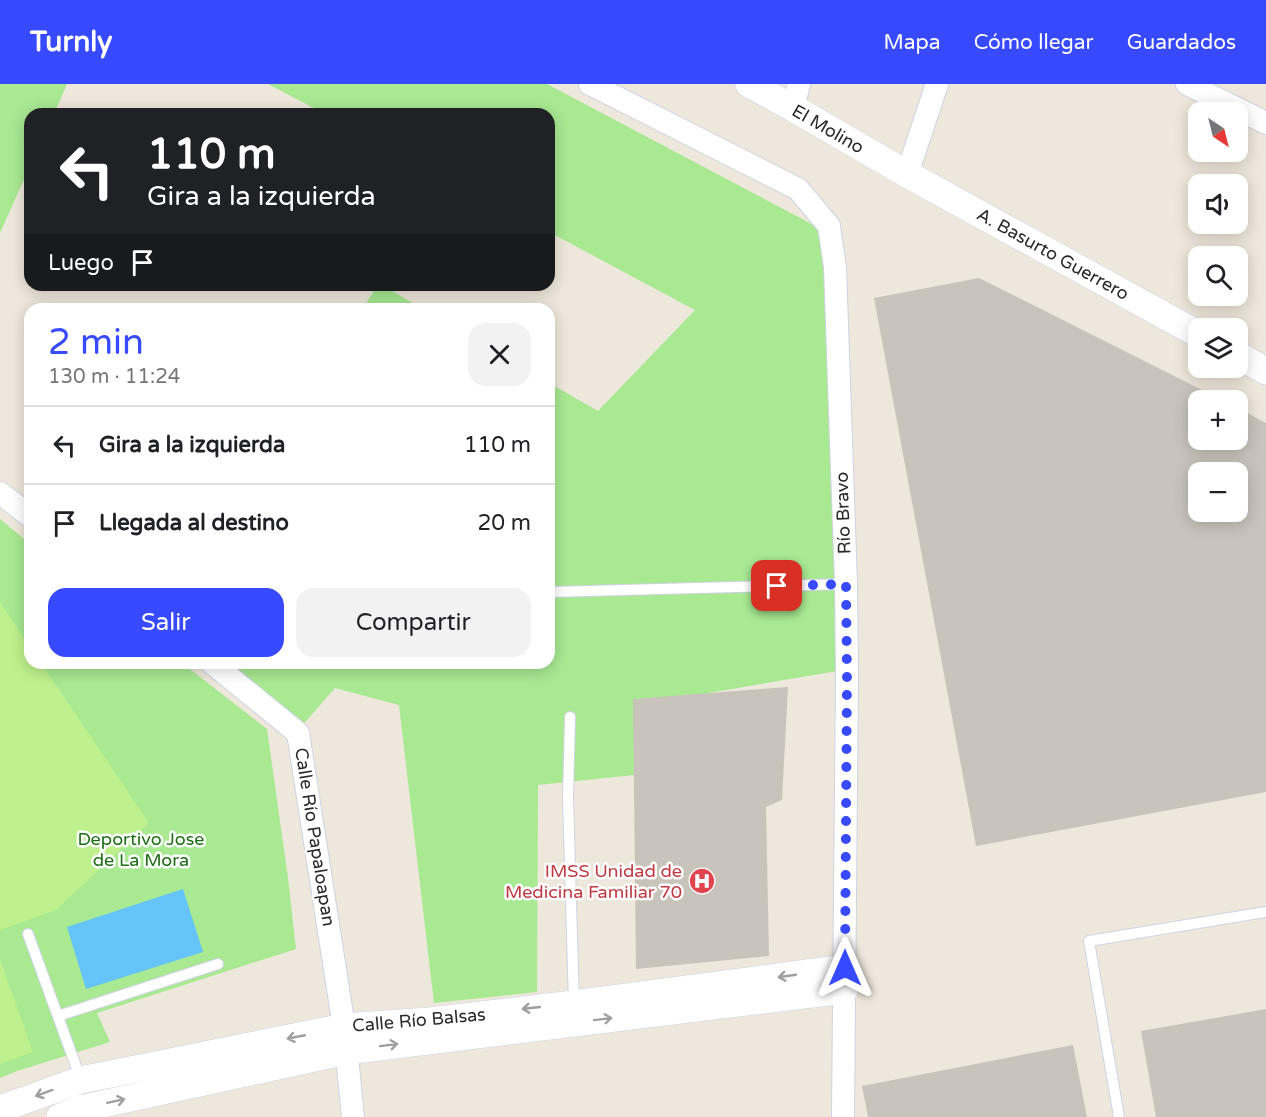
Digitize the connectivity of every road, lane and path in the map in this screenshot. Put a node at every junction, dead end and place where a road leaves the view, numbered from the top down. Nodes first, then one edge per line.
1 (590, 84) edge
2 (749, 84) edge
3 (937, 84) edge
4 (1187, 84) edge
5 (796, 96) edge
6 (1266, 123) edge
7 (907, 174) junction
8 (1188, 329) edge
9 (1248, 360) edge
10 (1266, 370) edge
11 (0, 492) edge
12 (24, 511) edge
13 (846, 584) junction
14 (555, 592) edge
15 (219, 669) edge
16 (570, 717) dead end
17 (1266, 912) edge
18 (28, 934) dead end
19 (218, 964) dead end
20 (844, 979) junction
21 (574, 1004) junction
22 (58, 1016) junction
23 (345, 1039) junction
24 (81, 1080) junction
25 (0, 1109) edge
26 (60, 1117) edge
27 (353, 1117) edge
28 (843, 1117) edge
29 (1119, 1117) edge

1 - 13 street, Río Bravo
2 - 5 street, El Molino
3 - 7 street
4 - 6 street
5 - 7 street, El Molino
7 - 8 street, A. Basurto Guerrero
9 - 10 street
11 - 12 street
13 - 14 lane
13 - 20 street, Río Bravo
15 - 23 street, Calle Río Papaloapan
16 - 21 lane
17 - 29 lane
18 - 22 lane
19 - 22 lane
20 -> 21 street, Calle Río Balsas
23 -> 20 street, Calle Río Balsas
20 - 28 street, Río Bravo
21 -> 23 street, Calle Río Balsas
22 - 24 lane
23 -> 24 street, Calle Río Balsas
26 -> 23 street, Calle Río Balsas
23 - 27 street, Calle Río Papaloapan
24 -> 25 street, Calle Río Balsas

